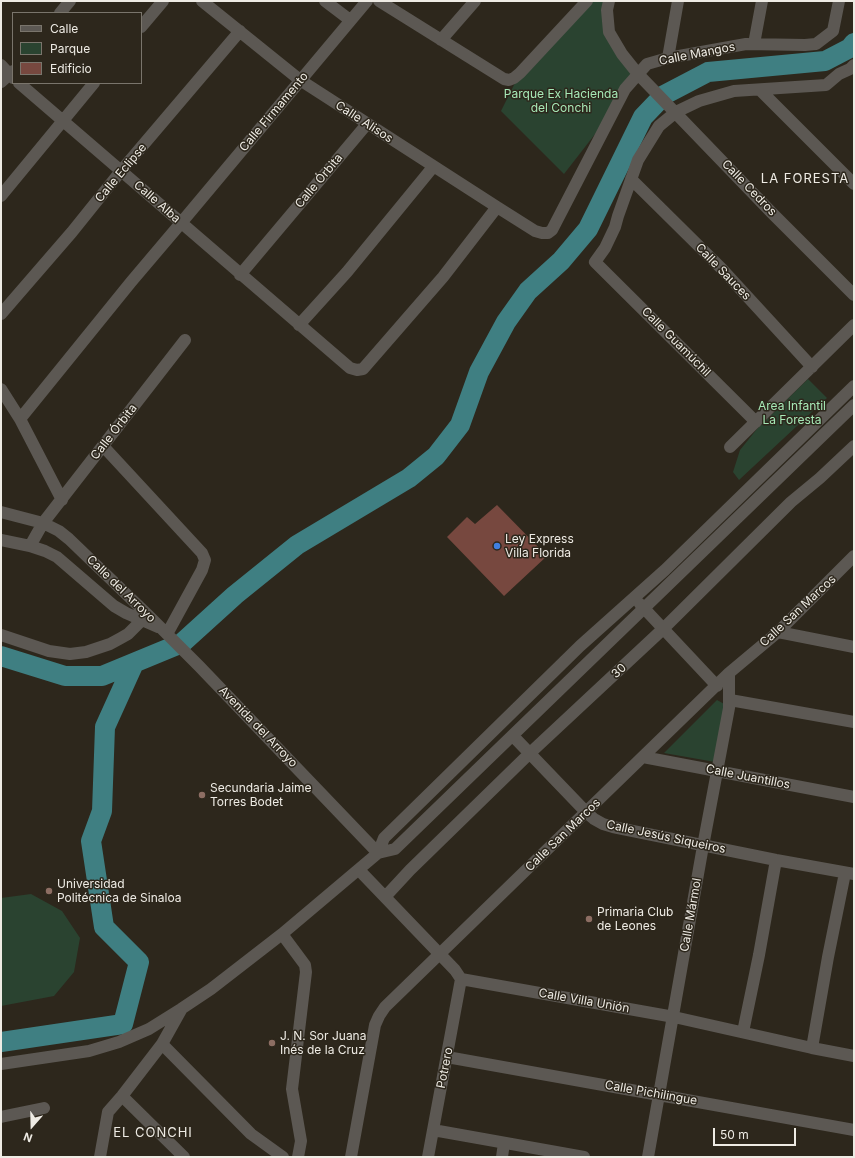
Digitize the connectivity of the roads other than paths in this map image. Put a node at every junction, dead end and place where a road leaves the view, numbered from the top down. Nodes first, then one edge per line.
1 (70, 1) edge
2 (163, 1) edge
3 (202, 1) edge
4 (325, 1) edge
5 (367, 1) edge
6 (379, 1) edge
7 (475, 1) edge
8 (587, 1) edge
9 (609, 1) edge
10 (678, 1) edge
11 (762, 1) edge
12 (839, 1) edge
13 (61, 12) edge
14 (350, 20) junction
15 (142, 26) edge
16 (240, 31) junction
17 (441, 40) junction
18 (754, 44) junction
19 (668, 58) junction
20 (1, 65) edge
21 (852, 69) edge
22 (642, 77) junction
23 (11, 78) edge
24 (300, 80) junction
25 (18, 84) edge
26 (93, 84) edge
27 (760, 90) junction
28 (673, 109) junction
29 (62, 121) junction
30 (367, 124) junction
31 (433, 166) junction
32 (121, 171) junction
33 (631, 179) junction
34 (854, 184) edge
35 (1, 196) edge
36 (497, 207) junction
37 (182, 223) junction
38 (535, 231) joint
39 (240, 275) junction
40 (854, 294) edge
41 (1, 314) edge
42 (299, 325) junction
43 (854, 326) edge
44 (185, 340) dead end
45 (812, 367) junction
46 (854, 386) edge
47 (1, 389) edge
48 (854, 405) edge
49 (20, 419) junction
50 (756, 422) junction
51 (103, 446) junction
52 (854, 446) edge
53 (730, 447) dead end
54 (62, 500) junction
55 (1, 512) edge
56 (43, 523) junction
57 (1, 540) edge
58 (30, 546) junction
59 (854, 556) edge
60 (840, 571) junction
61 (854, 574) edge
62 (634, 597) junction
63 (645, 609) junction
64 (145, 618) junction
65 (663, 629) junction
66 (778, 632) junction
67 (166, 633) junction
68 (1, 635) edge
69 (854, 647) edge
70 (729, 673) junction
71 (717, 686) junction
72 (730, 700) junction
73 (854, 722) edge
74 (513, 736) junction
75 (529, 754) junction
76 (642, 757) junction
77 (718, 771) junction
78 (854, 797) edge
79 (586, 812) junction
80 (703, 846) junction
81 (378, 853) junction
82 (776, 860) junction
83 (359, 870) junction
84 (850, 874) edge
85 (385, 897) junction
86 (282, 934) junction
87 (440, 954) junction
88 (461, 979) junction
89 (181, 1009) junction
90 (674, 1017) junction
91 (743, 1032) junction
92 (162, 1044) junction
93 (812, 1048) junction
94 (854, 1056) edge
95 (447, 1057) junction
96 (1, 1064) edge
97 (660, 1095) junction
98 (122, 1096) junction
99 (44, 1108) dead end
100 (1, 1117) edge
101 (433, 1130) junction
102 (854, 1130) edge
103 (504, 1143) junction
104 (576, 1156) edge
105 (100, 1157) edge
106 (184, 1157) edge
107 (283, 1157) edge
108 (298, 1157) edge
109 (351, 1157) edge
110 (428, 1157) edge
111 (502, 1157) edge
112 (648, 1157) edge

1 - 13 street
2 - 15 street
3 - 16 street, Calle Alisos
4 - 14 street
5 - 14 street, Calle Firmamento
6 - 17 street
7 - 17 street
8 - 17 street
9 - 22 street, Calle Cedros
10 - 19 street
11 - 18 street
12 - 18 street, Calle Mangos
14 - 24 street, Calle Firmamento
16 - 24 street, Calle Alisos
16 - 32 street, Calle Eclipse
18 - 19 street, Calle Mangos
19 - 22 street, Calle Mangos
20 - 23 street, Calle Alba
21 - 27 street
22 - 28 street, Calle Cedros
22 - 38 street, Calle Mangos
24 - 30 street, Calle Alisos
24 - 37 street, Calle Firmamento
25 - 29 street, Calle Alba
26 - 29 street
27 - 28 street
27 - 34 street
28 - 33 street
28 - 40 street, Calle Cedros
29 - 32 street, Calle Alba
29 - 35 street
30 - 31 street, Calle Alisos
30 - 39 street, Calle Órbita
31 - 36 street, Calle Alisos
31 - 42 street
32 - 37 street, Calle Alba
32 - 41 street, Calle Eclipse
33 - 45 street, Calle Sauces
33 - 50 street, Calle Guamúchil
36 - 38 street, Calle Alisos
36 - 42 street, Calle Alba
37 - 39 street, Calle Alba
37 - 49 street, Calle Firmamento
39 - 42 street, Calle Alba
43 - 45 street
44 - 51 street, Calle Órbita
45 - 50 street
46 - 62 street
47 - 49 street
48 - 63 street
49 - 54 street
50 - 53 street
51 - 54 street, Calle Órbita
51 - 67 street
52 - 65 street, 30
54 - 56 street, Calle Órbita
55 - 56 street, Calle del Arroyo
56 - 58 street, Calle Órbita
56 - 64 street, Calle del Arroyo
57 - 58 street, Calle del Arroyo
58 - 64 street, Calle del Arroyo
59 - 60 street, Calle San Marcos
60 - 61 street
60 - 66 street, Calle San Marcos
62 - 63 street
62 - 81 street
63 - 65 street
63 - 74 street
64 - 67 street, Calle del Arroyo
64 - 68 street
65 - 71 street
65 - 75 street, 30
66 - 69 street
66 - 70 street, Calle San Marcos
67 - 81 street, Avenida del Arroyo
70 - 71 street, Calle San Marcos
70 - 72 street, Calle Mármol
71 - 76 street, Calle San Marcos
72 - 73 street
72 - 77 street, Calle Mármol
74 - 75 street, Calle Jesús Siqueiros
74 - 81 street
75 - 79 street, Calle Jesús Siqueiros
75 - 85 street, 30
76 - 77 street, Calle Juantillos
76 - 79 street, Calle San Marcos
77 - 78 street, Calle Juantillos
77 - 80 street, Calle Mármol
79 - 80 street, Calle Jesús Siqueiros
79 - 87 street, Calle San Marcos
80 - 82 street, Calle Jesús Siqueiros
80 - 90 street, Calle Mármol
81 - 83 street
82 - 84 street, Calle Jesús Siqueiros
82 - 91 street
83 - 85 street
83 - 86 street
84 - 93 street
85 - 87 street
86 - 89 street
86 - 108 street
87 - 88 street
87 - 109 street, Calle San Marcos
88 - 90 street, Calle Villa Unión
88 - 95 street, Potrero
89 - 92 street
89 - 96 street
90 - 91 street, Calle Villa Unión
90 - 97 street, Calle Mármol
91 - 93 street, Calle Villa Unión
92 - 98 street
92 - 107 street
93 - 94 street, Calle Villa Unión
95 - 97 street, Calle Pichilingue
95 - 101 street, Potrero
97 - 102 street, Calle Pichilingue
97 - 112 street, Calle Mármol
98 - 105 street
98 - 106 street
99 - 100 street
101 - 103 street
101 - 110 street, Potrero
103 - 104 street
103 - 111 street

